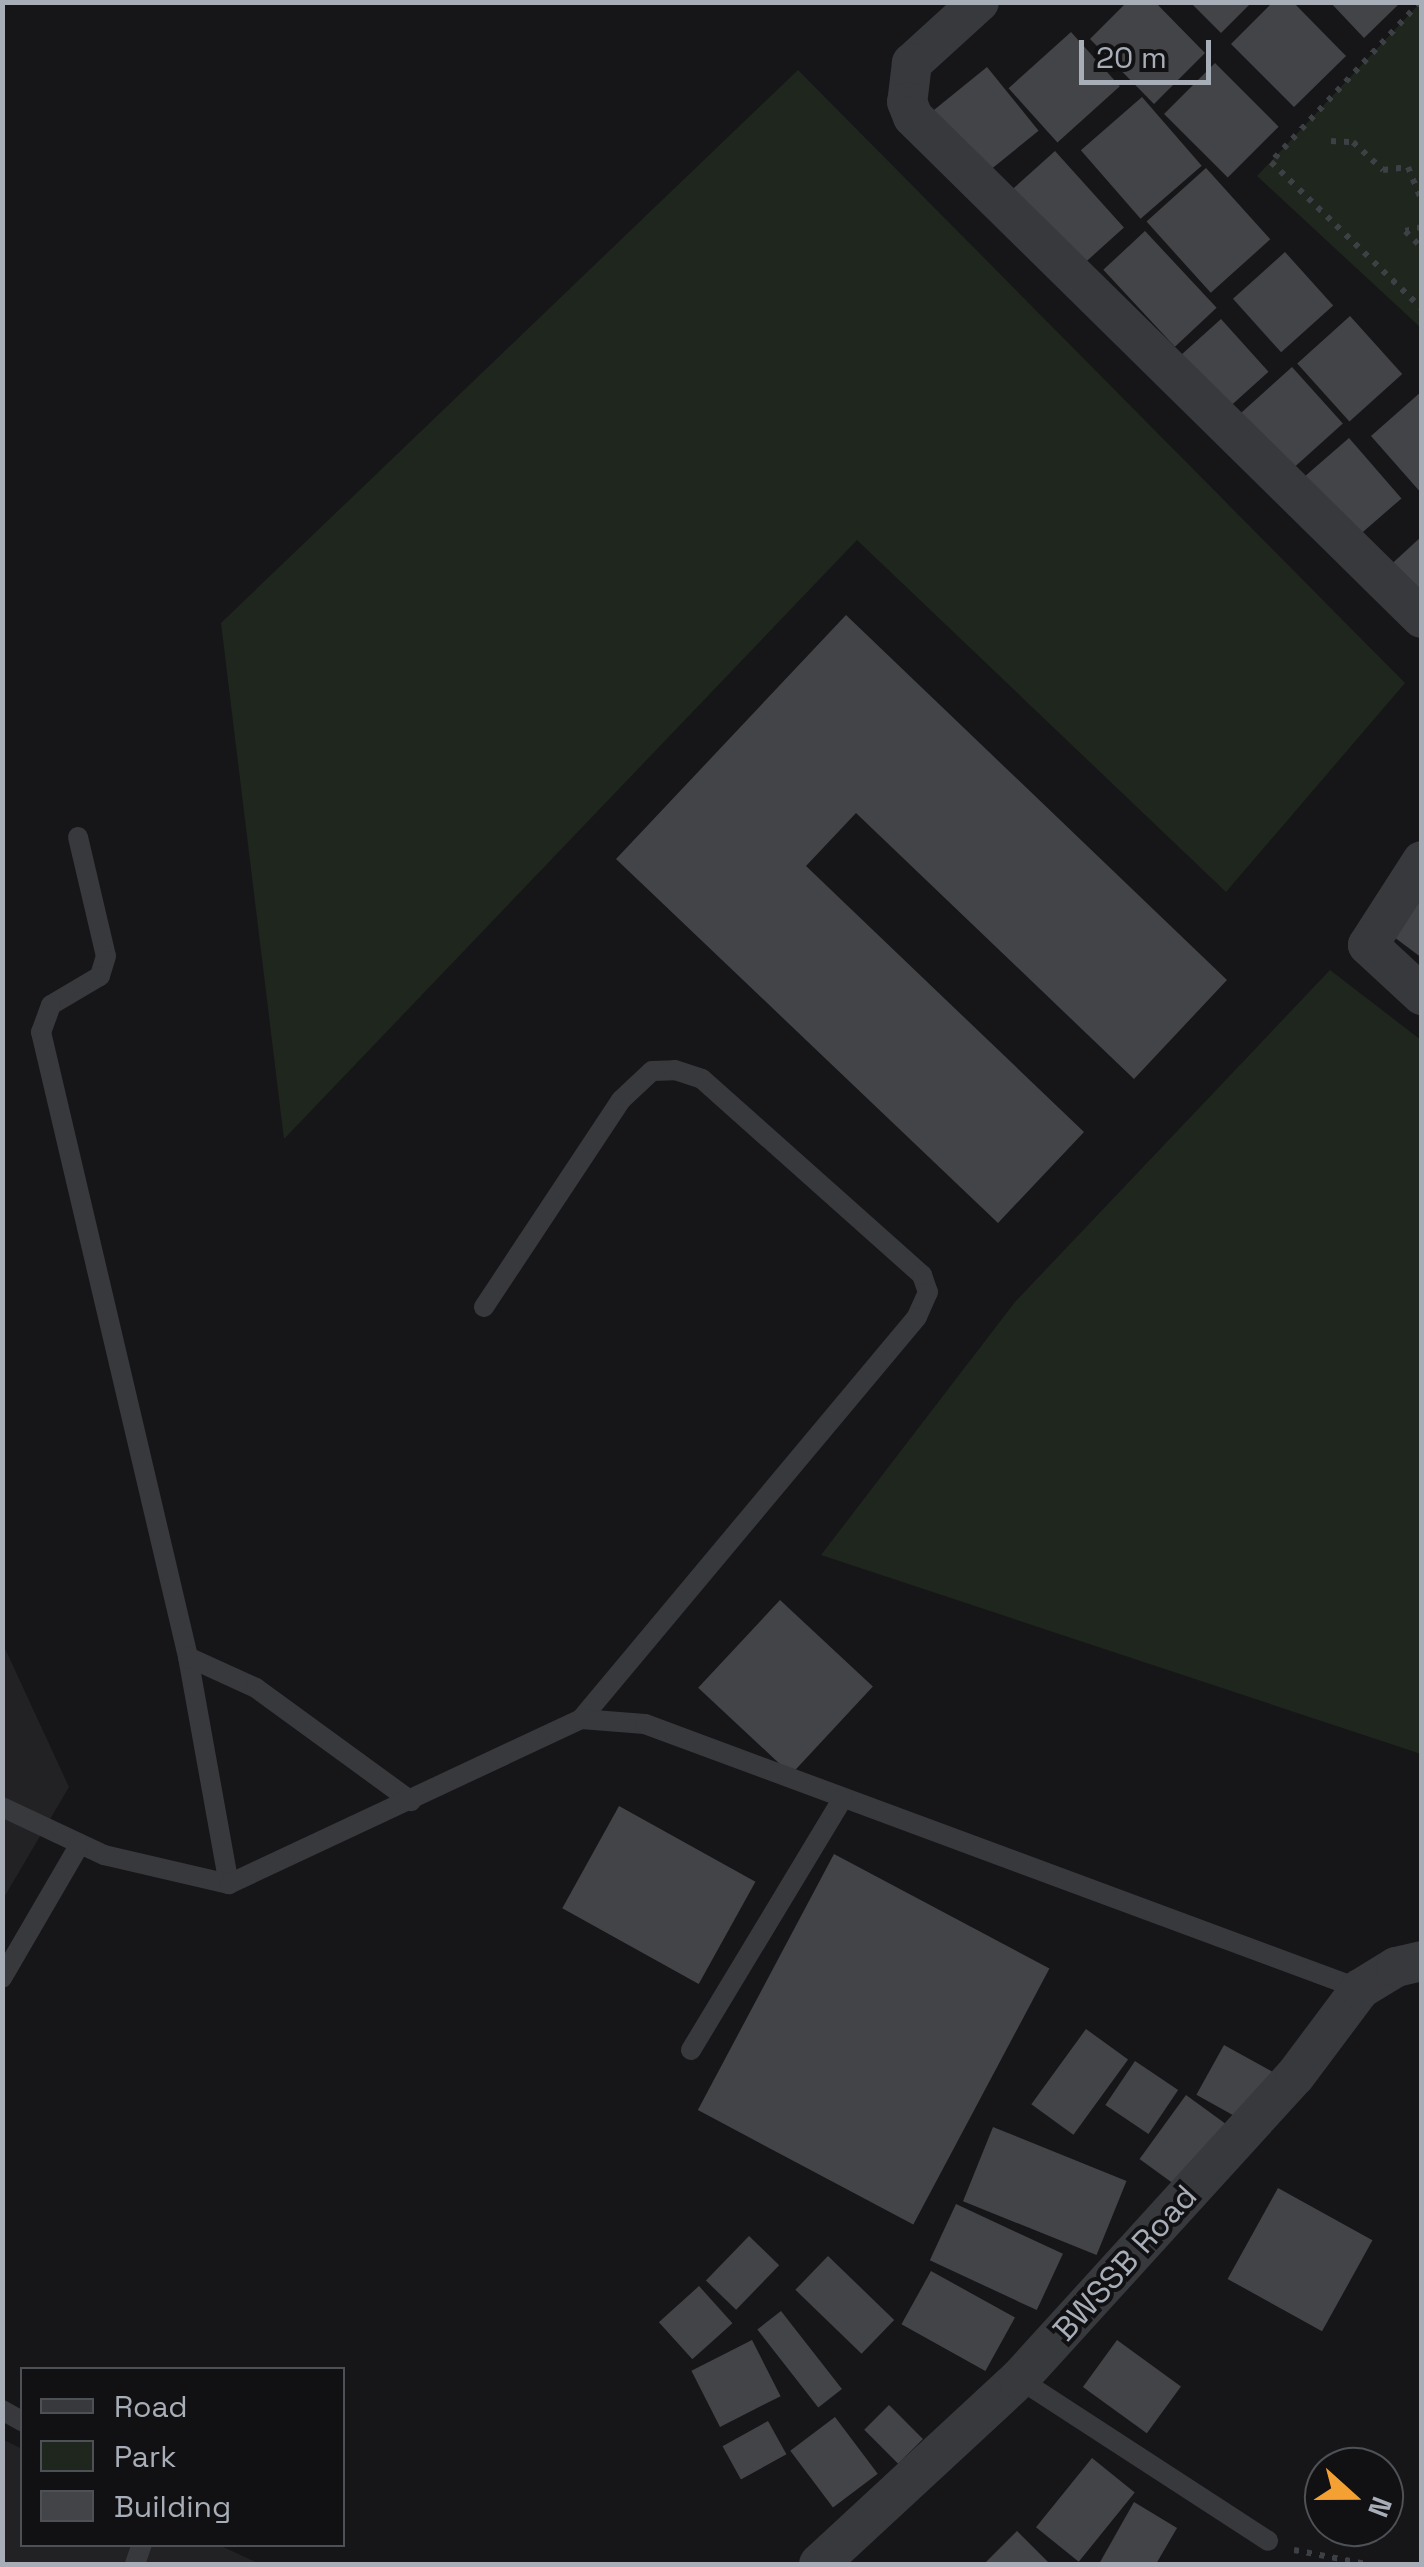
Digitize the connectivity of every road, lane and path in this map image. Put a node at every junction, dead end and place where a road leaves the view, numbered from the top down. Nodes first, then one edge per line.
1 (979, 2) edge
2 (1420, 2) edge
3 (1331, 141) dead end
4 (1422, 202) edge
5 (1422, 226) edge
6 (1422, 248) edge
7 (1422, 309) edge
8 (1422, 618) edge
9 (78, 837) dead end
10 (1422, 860) edge
11 (1422, 995) edge
12 (484, 1308) dead end
13 (188, 1657) junction
14 (580, 1719) junction
15 (843, 1798) junction
16 (411, 1800) junction
17 (2, 1807) edge
18 (80, 1844) junction
19 (228, 1884) junction
20 (1422, 1961) edge
21 (2, 1978) edge
22 (1360, 1989) junction
23 (690, 2050) dead end
24 (1019, 2379) junction
25 (1268, 2542) joint
26 (818, 2564) edge
27 (1366, 2564) edge

1 - 8 street
2 - 7 path
3 - 4 path
5 - 6 path
9 - 13 lane
10 - 11 street
12 - 14 lane
13 - 16 lane
13 - 19 lane
14 - 15 lane
14 - 16 lane
15 - 22 lane
15 - 23 lane
16 - 19 lane
17 - 18 lane
18 - 19 lane
18 - 21 lane
20 - 22 street, BWSSB Road
22 - 24 street, BWSSB Road
24 - 25 lane
24 - 26 street, BWSSB Road
25 - 27 path

